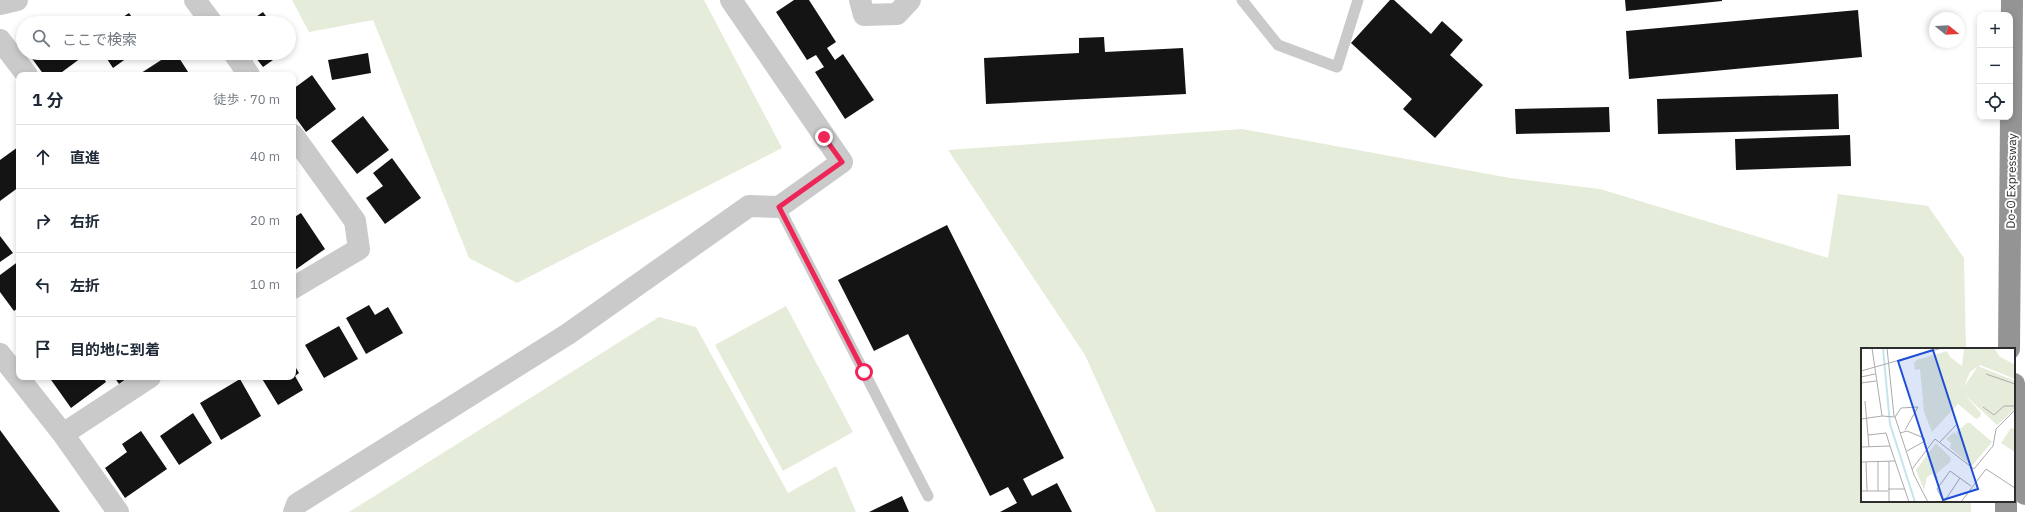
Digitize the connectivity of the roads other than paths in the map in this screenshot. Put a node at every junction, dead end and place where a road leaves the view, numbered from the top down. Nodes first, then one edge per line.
1 (17, 0) edge
2 (195, 0) edge
3 (731, 0) edge
4 (860, 0) edge
5 (910, 0) edge
6 (1242, 0) edge
7 (1358, 0) edge
8 (2012, 0) edge
9 (0, 4) edge
10 (207, 16) edge
11 (0, 40) edge
12 (16, 60) edge
13 (16, 60) edge
14 (239, 60) edge
15 (26, 72) edge
16 (248, 72) edge
17 (296, 139) edge
18 (779, 207) junction
19 (296, 286) edge
20 (2010, 345) edge
21 (0, 354) edge
22 (16, 375) edge
23 (20, 380) edge
24 (145, 380) edge
25 (2015, 394) edge
26 (62, 434) junction
27 (2025, 494) edge
28 (928, 496) dead end
29 (118, 512) edge
30 (294, 512) edge

1 - 9 street
2 - 10 street
3 - 18 street
4 - 5 street
6 - 7 lane
8 - 20 highway, Do-O Expressway
11 - 12 street
13 - 15 street
14 - 16 street
17 - 19 street
18 - 28 lane
18 - 30 street
21 - 22 street
23 - 26 street
24 - 26 street
25 - 27 highway
26 - 29 street

